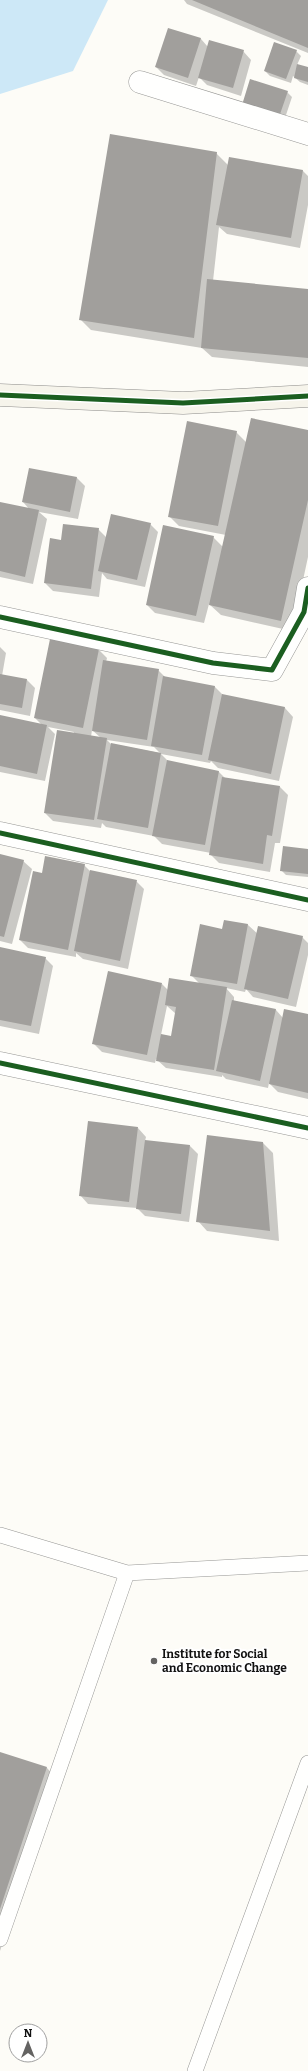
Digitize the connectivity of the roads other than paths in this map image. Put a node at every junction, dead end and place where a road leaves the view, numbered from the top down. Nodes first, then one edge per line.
1 (140, 82) dead end
2 (308, 134) edge
3 (0, 395) edge
4 (308, 396) edge
5 (308, 588) edge
6 (0, 617) edge
7 (0, 833) edge
8 (308, 900) edge
9 (0, 1063) edge
10 (308, 1128) edge
11 (0, 1535) edge
12 (308, 1563) edge
13 (127, 1573) junction
14 (308, 1763) edge
15 (0, 1939) edge
16 (195, 2071) edge

1 - 2 street
3 - 4 street
5 - 6 street
7 - 8 street
9 - 10 street
11 - 13 lane
12 - 13 lane
13 - 15 lane
14 - 16 lane

